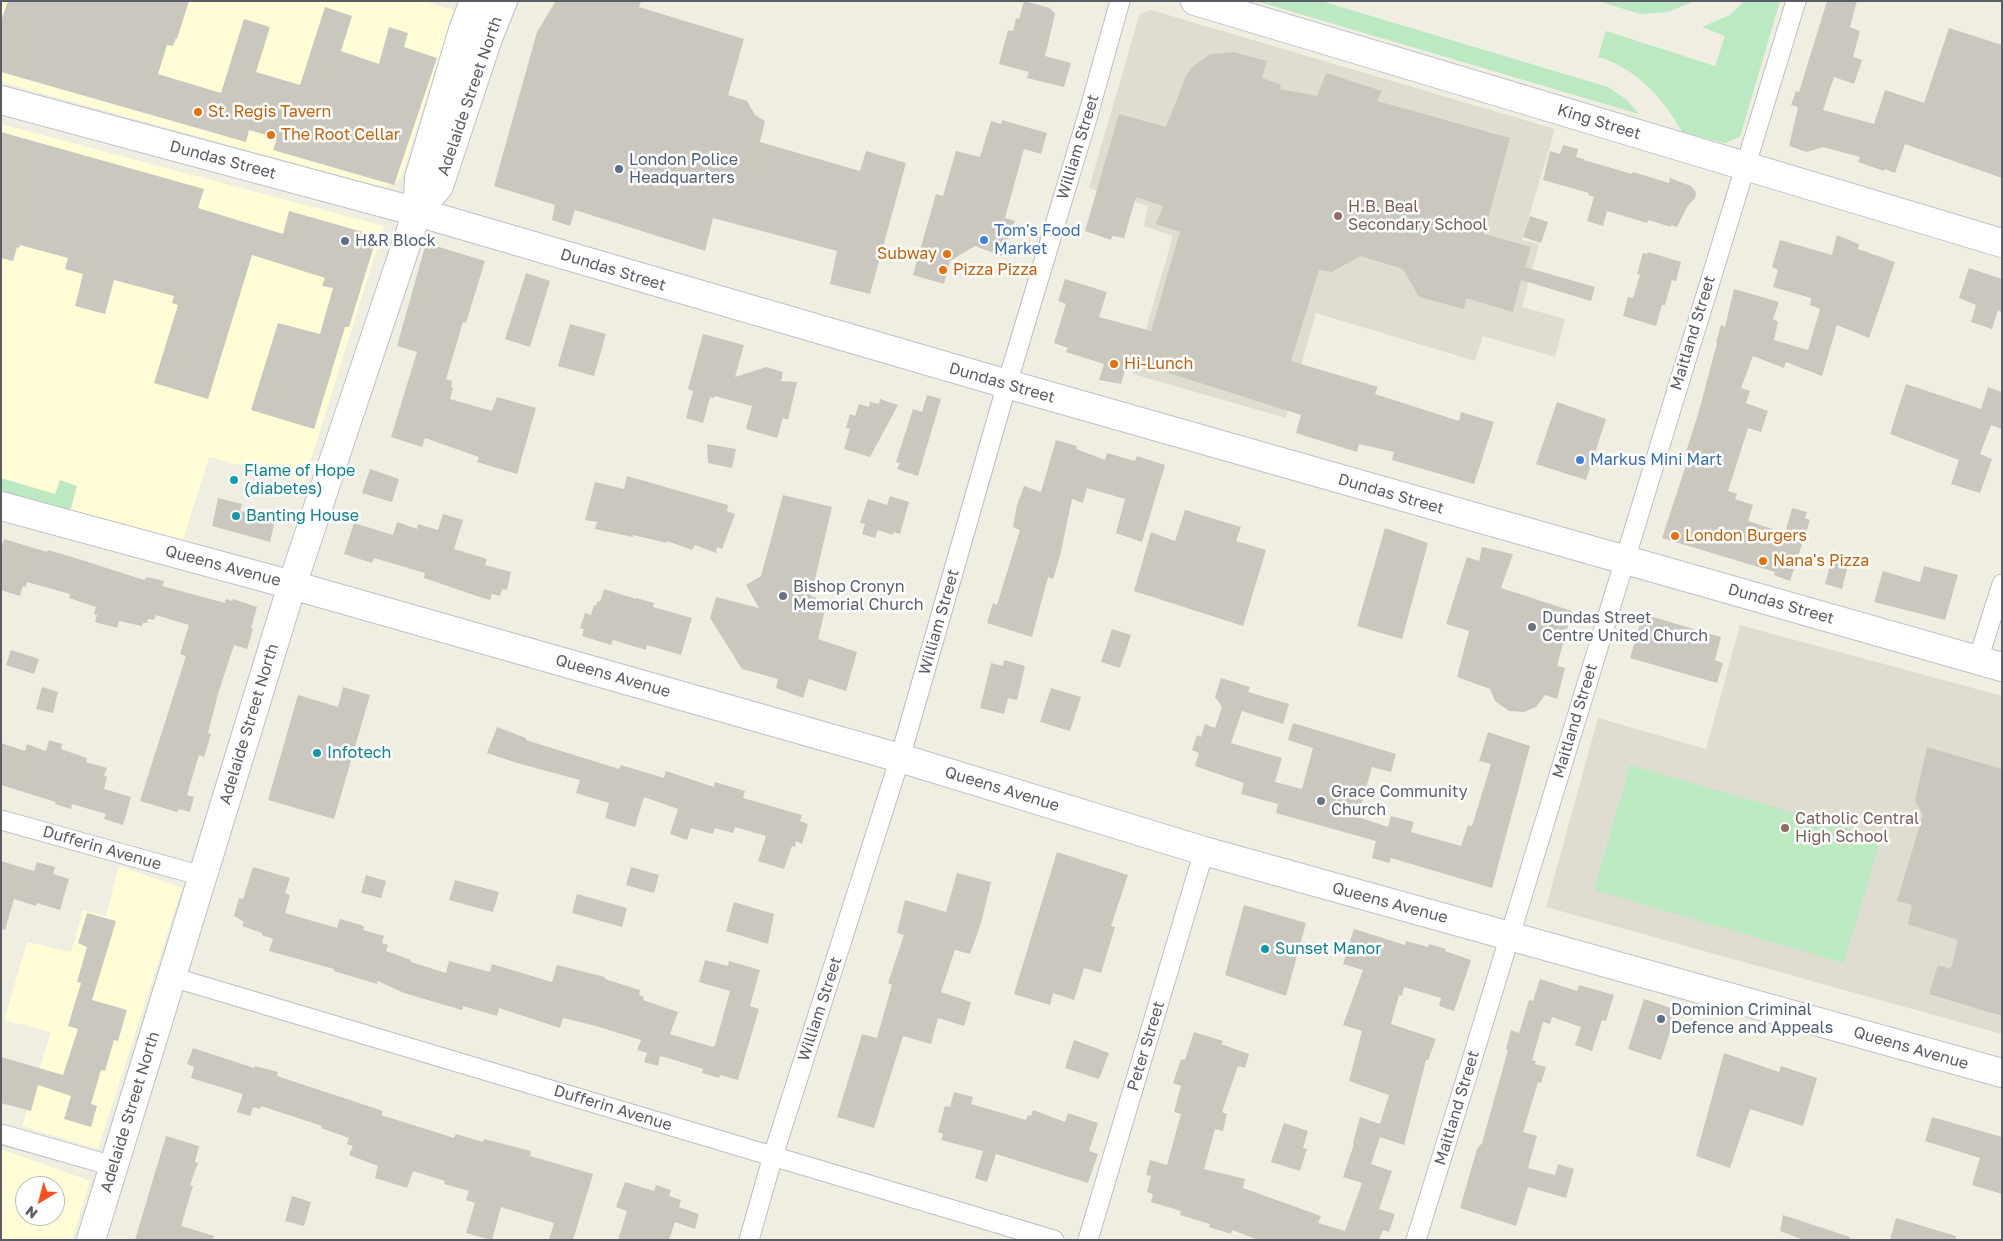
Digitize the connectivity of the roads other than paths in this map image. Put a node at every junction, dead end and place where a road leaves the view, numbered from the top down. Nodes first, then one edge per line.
1 (474, 1) edge
2 (503, 1) edge
3 (1120, 1) edge
4 (1195, 1) edge
5 (1796, 1) edge
6 (1, 100) edge
7 (1744, 167) junction
8 (417, 212) junction
9 (2002, 243) edge
10 (1007, 384) junction
11 (1, 506) edge
12 (1624, 560) junction
13 (2002, 584) edge
14 (292, 585) junction
15 (1990, 664) edge
16 (900, 758) junction
17 (1, 820) edge
18 (1204, 851) junction
19 (202, 876) junction
20 (1511, 936) junction
21 (172, 977) junction
22 (2002, 1073) edge
23 (1, 1134) edge
24 (773, 1156) junction
25 (113, 1166) junction
26 (91, 1240) edge
27 (749, 1240) edge
28 (1054, 1240) edge
29 (1088, 1240) edge
30 (1416, 1240) edge

1 - 8 main road, Adelaide Street North
2 - 8 main road, Adelaide Street North
3 - 10 street, William Street
4 - 7 main road, King Street
5 - 7 street, Maitland Street
6 - 8 main road, Dundas Street
7 - 9 main road, King Street
7 - 12 street, Maitland Street
8 - 10 main road, Dundas Street
8 - 14 main road, Adelaide Street North
10 - 12 main road, Dundas Street
10 - 16 street, William Street
11 - 14 main road, Queens Avenue
12 - 15 main road, Dundas Street
12 - 20 street, Maitland Street
13 - 15 street
14 - 16 main road, Queens Avenue
14 - 19 main road, Adelaide Street North
16 - 18 main road, Queens Avenue
16 - 24 street, William Street
17 - 19 street, Dufferin Avenue
18 - 20 main road, Queens Avenue
18 - 29 street, Peter Street
19 - 21 main road, Adelaide Street North
20 - 22 main road, Queens Avenue
20 - 30 street, Maitland Street
21 - 24 street, Dufferin Avenue
21 - 25 main road, Adelaide Street North
23 - 25 street
24 - 27 street, William Street
24 - 28 street, Dufferin Avenue
25 - 26 main road, Adelaide Street North

